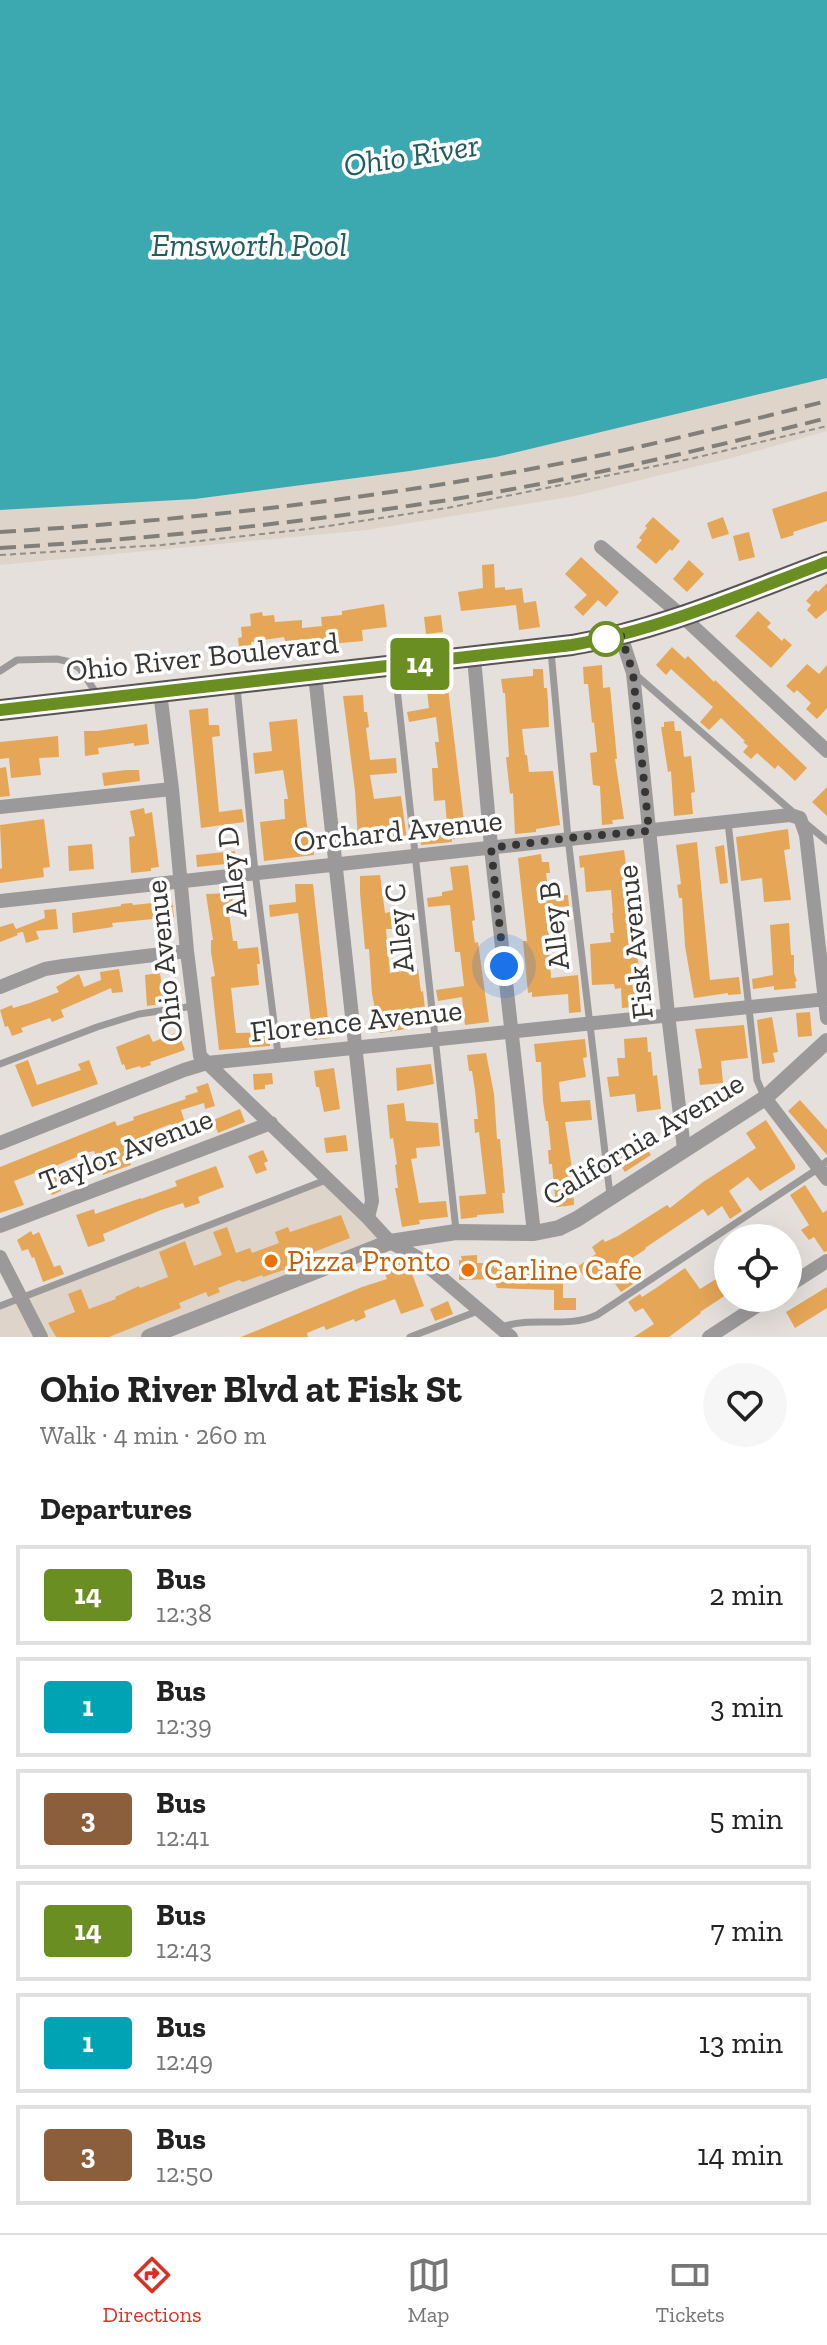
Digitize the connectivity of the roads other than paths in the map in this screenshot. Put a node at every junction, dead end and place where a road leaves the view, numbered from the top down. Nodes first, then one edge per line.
1 (601, 547) dead end
2 (827, 562) edge
3 (682, 616) junction
4 (621, 636) junction
5 (551, 649) junction
6 (474, 658) junction
7 (394, 666) junction
8 (0, 671) edge
9 (633, 673) junction
10 (315, 675) junction
11 (237, 684) junction
12 (160, 692) junction
13 (100, 699) junction
14 (0, 710) edge
15 (827, 751) edge
16 (172, 789) junction
17 (0, 807) edge
18 (800, 818) junction
19 (728, 822) junction
20 (649, 831) junction
21 (568, 838) junction
22 (827, 841) edge
23 (491, 848) junction
24 (415, 855) junction
25 (335, 864) junction
26 (255, 872) junction
27 (181, 882) junction
28 (0, 901) edge
29 (187, 951) junction
30 (0, 987) edge
31 (826, 999) edge
32 (194, 1006) junction
33 (749, 1006) junction
34 (668, 1014) junction
35 (827, 1018) edge
36 (590, 1022) junction
37 (511, 1031) junction
38 (435, 1038) junction
39 (827, 1041) edge
40 (357, 1048) junction
41 (278, 1054) junction
42 (207, 1063) junction
43 (0, 1064) edge
44 (765, 1098) junction
45 (271, 1123) junction
46 (0, 1143) edge
47 (684, 1149) junction
48 (824, 1169) edge
49 (329, 1179) junction
50 (610, 1197) junction
51 (368, 1218) junction
52 (0, 1226) edge
53 (456, 1232) junction
54 (534, 1233) junction
55 (390, 1242) junction
56 (0, 1257) edge
57 (827, 1261) edge
58 (802, 1277) edge
59 (21, 1297) junction
60 (0, 1306) edge
61 (480, 1311) junction
62 (747, 1312) edge
63 (506, 1333) edge
64 (41, 1337) edge
65 (149, 1337) edge
66 (410, 1337) edge
67 (709, 1337) edge

1 - 3 street
2 - 3 highway, Ohio River Boulevard
3 - 4 highway, Ohio River Boulevard
3 - 15 street
4 - 5 highway, Ohio River Boulevard
4 - 9 street, Fisk Avenue
5 - 6 highway, Ohio River Boulevard
5 - 21 lane, Alley B
6 - 7 highway, Ohio River Boulevard
6 - 23 street
7 - 10 highway, Ohio River Boulevard
7 - 24 lane, Alley C
8 - 13 lane
9 - 18 lane
9 - 20 street, Fisk Avenue
10 - 11 highway, Ohio River Boulevard
10 - 25 street
11 - 12 highway, Ohio River Boulevard
11 - 26 lane, Alley D
12 - 13 highway, Ohio River Boulevard
12 - 16 street, Ohio Avenue
13 - 14 highway, Ohio River Boulevard
16 - 17 street
16 - 27 street, Ohio Avenue
18 - 19 street, Orchard Avenue
18 - 22 lane
18 - 31 street
19 - 20 street, Orchard Avenue
19 - 33 lane
20 - 21 street, Orchard Avenue
20 - 34 street, Fisk Avenue
21 - 23 street, Orchard Avenue
21 - 36 lane, Alley B
23 - 24 street, Orchard Avenue
23 - 37 street
24 - 25 street, Orchard Avenue
24 - 38 lane, Alley C
25 - 26 street, Orchard Avenue
25 - 40 street
26 - 27 street, Orchard Avenue
26 - 41 lane, Alley D
27 - 28 street, Orchard Avenue
27 - 29 street, Ohio Avenue
29 - 30 street
29 - 32 street, Ohio Avenue
31 - 33 street, Florence Avenue
31 - 35 street
32 - 42 street, Ohio Avenue
32 - 43 lane
33 - 34 street, Florence Avenue
33 - 44 lane
34 - 36 street, Florence Avenue
34 - 47 street, Fisk Avenue
36 - 37 street, Florence Avenue
36 - 50 lane, Alley B
37 - 38 street, Florence Avenue
37 - 54 street
38 - 40 street, Florence Avenue
38 - 53 lane, Alley C
39 - 44 street, California Avenue
40 - 41 street, Florence Avenue
40 - 51 street
41 - 42 street, Florence Avenue
42 - 45 street, Ohio Avenue
42 - 46 street, Florence Avenue
44 - 47 street, California Avenue
44 - 48 street
45 - 49 street, Ohio Avenue
45 - 52 street, Taylor Avenue
47 - 50 street, California Avenue
48 - 63 lane
49 - 51 street, Ohio Avenue
49 - 59 lane
50 - 54 street, California Avenue
51 - 55 street, Ohio Avenue
53 - 54 street, California Avenue
53 - 55 street, California Avenue
55 - 61 street, Ohio Avenue
55 - 65 street, California Avenue
56 - 59 street
57 - 58 street
59 - 60 lane
59 - 64 street
61 - 63 street, Ohio Avenue
61 - 66 lane
62 - 67 street

